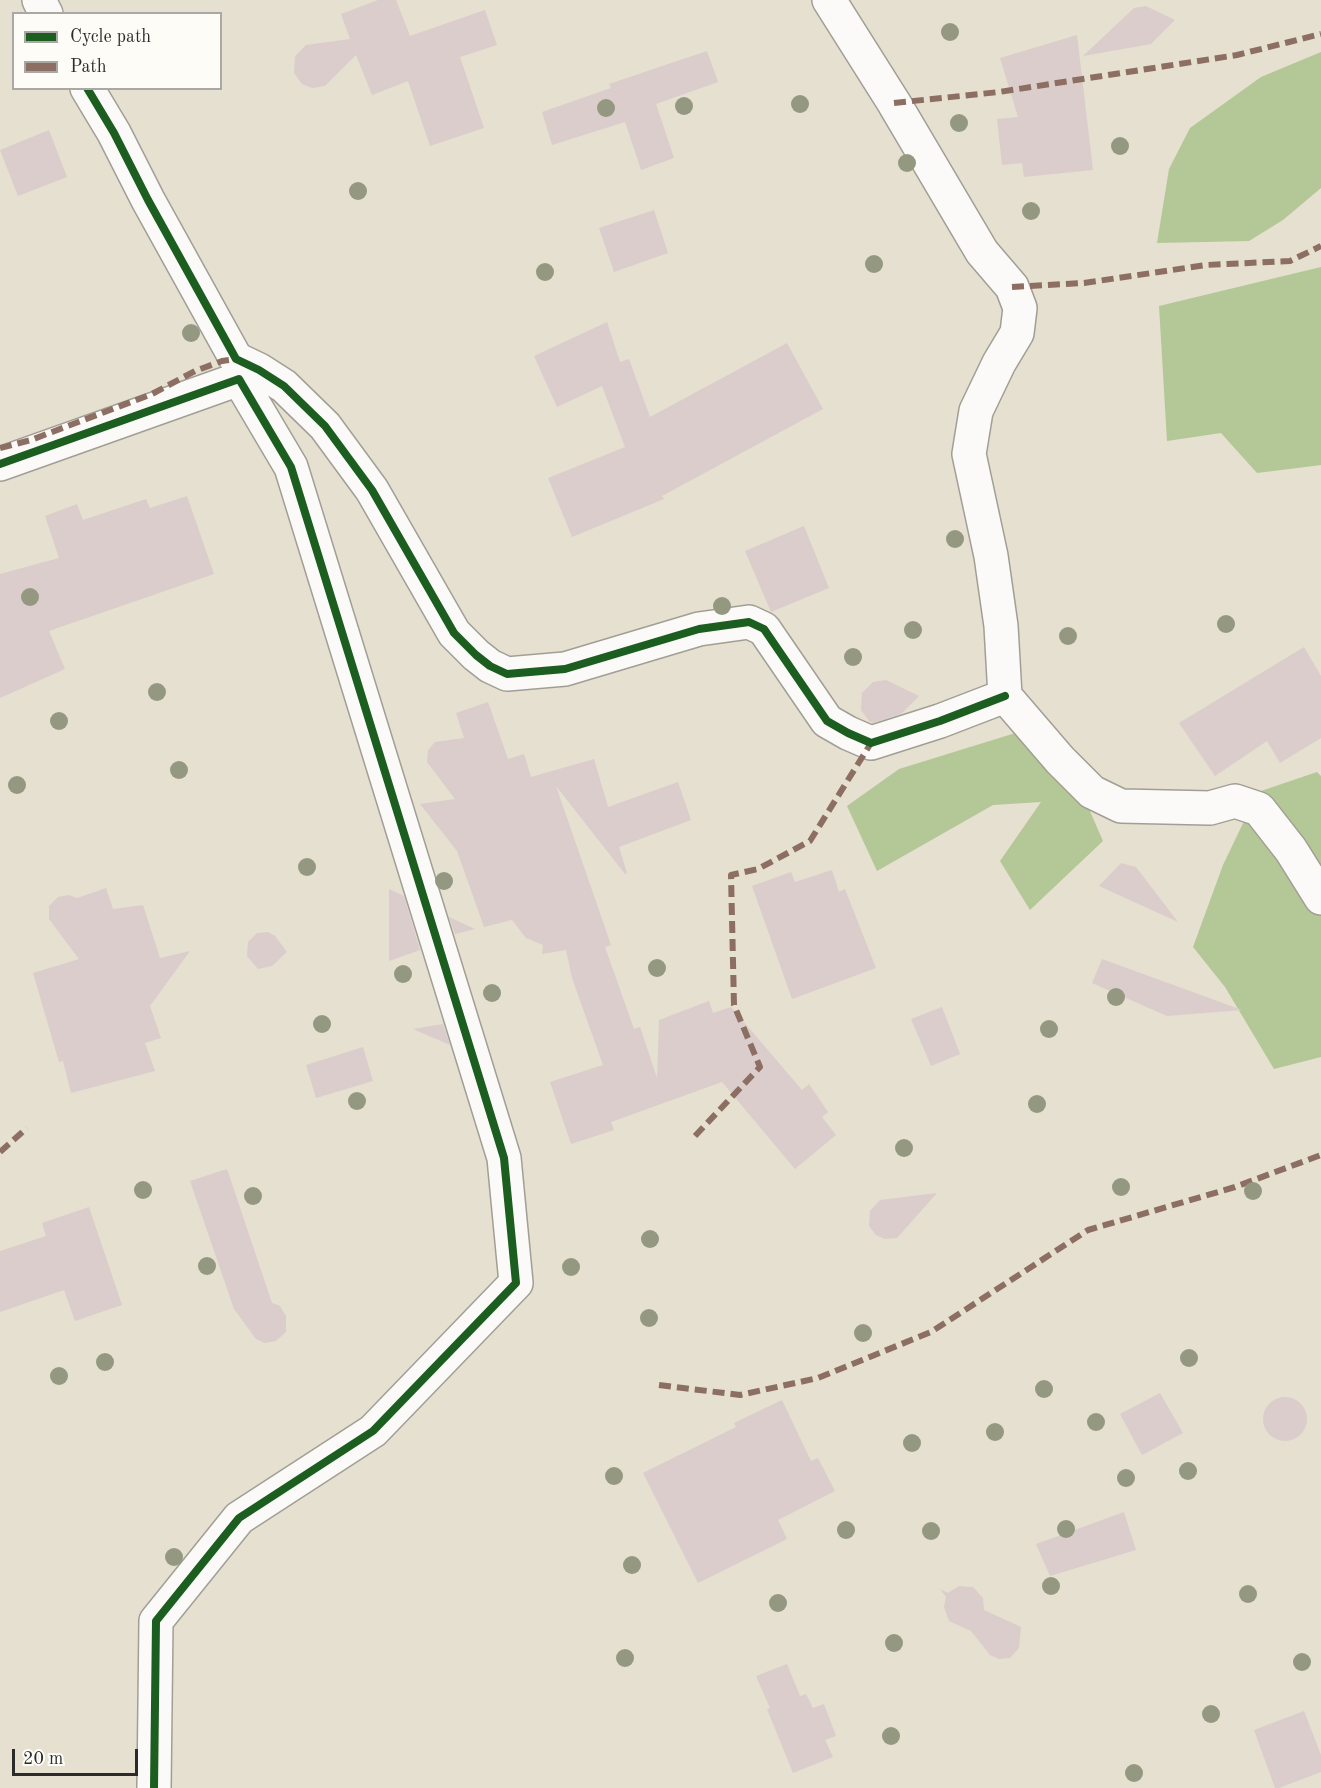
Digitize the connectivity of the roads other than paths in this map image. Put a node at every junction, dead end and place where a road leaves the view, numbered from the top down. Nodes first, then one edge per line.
1 (830, 0) edge
2 (88, 90) edge
3 (0, 465) edge
4 (1005, 696) junction
5 (1321, 898) edge
6 (154, 1788) edge

1 - 4 street
2 - 4 street
3 - 6 street
4 - 5 street

